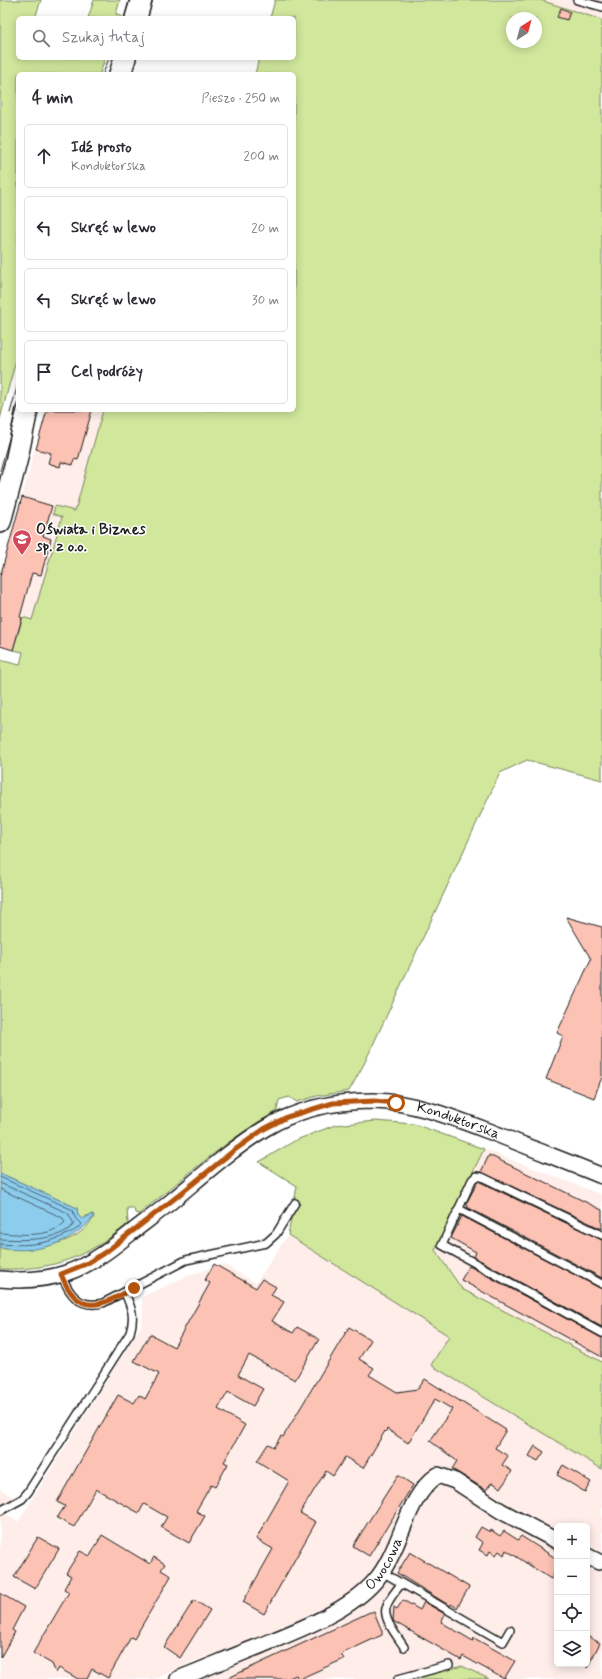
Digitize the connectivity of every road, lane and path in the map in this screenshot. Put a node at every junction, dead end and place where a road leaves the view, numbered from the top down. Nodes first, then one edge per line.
1 (141, 0) edge
2 (577, 0) edge
3 (602, 7) edge
4 (137, 16) edge
5 (124, 60) edge
6 (121, 72) edge
7 (27, 412) edge
8 (0, 522) edge
9 (602, 1176) edge
10 (295, 1203) dead end
11 (459, 1209) junction
12 (602, 1235) edge
13 (61, 1274) junction
14 (0, 1279) edge
15 (602, 1284) edge
16 (125, 1293) junction
17 (602, 1333) edge
18 (0, 1511) edge
19 (554, 1539) edge
20 (382, 1572) junction
21 (401, 1584) junction
22 (510, 1630) dead end
23 (404, 1647) dead end
24 (449, 1665) dead end
25 (178, 1679) edge
26 (398, 1679) edge

1 - 4 main road
2 - 3 lane
5 - 6 main road
7 - 8 main road
9 - 13 street, Konduktorska
10 - 16 lane
11 - 12 lane
11 - 15 lane
11 - 17 lane
13 - 14 street, Konduktorska
13 - 16 lane
16 - 18 lane
19 - 20 street, Owocowa
20 - 21 lane
20 - 25 street, Owocowa
21 - 22 lane
21 - 23 lane
24 - 26 lane

